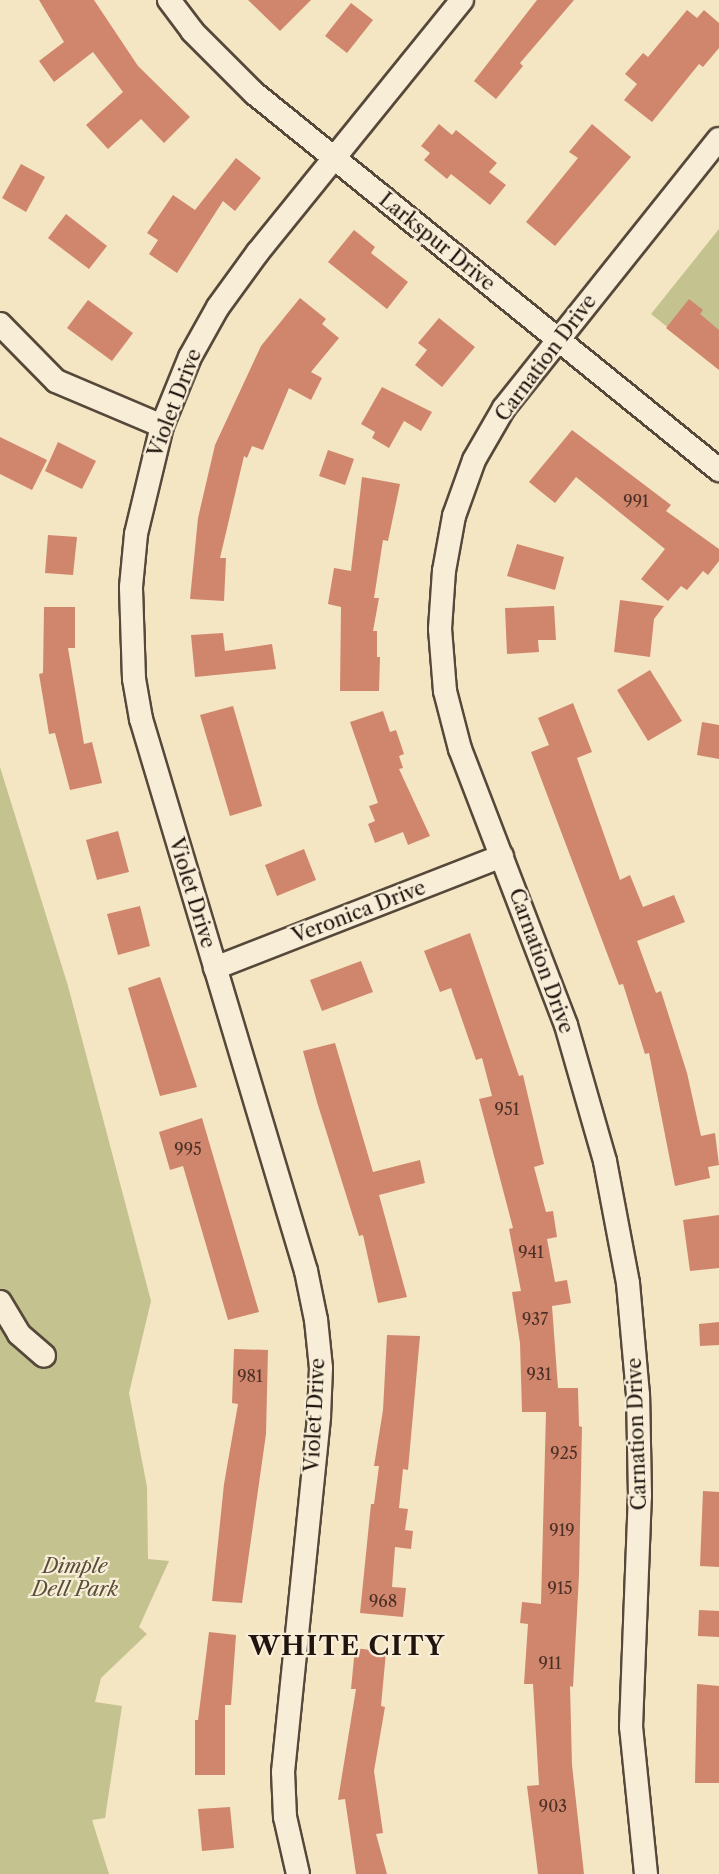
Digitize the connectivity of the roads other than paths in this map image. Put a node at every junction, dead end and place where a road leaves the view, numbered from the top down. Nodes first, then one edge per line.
1 (169, 0) edge
2 (462, 0) edge
3 (719, 139) edge
4 (333, 158) junction
5 (0, 324) edge
6 (557, 339) junction
7 (162, 426) junction
8 (719, 470) edge
9 (502, 856) junction
10 (215, 968) junction
11 (0, 1302) edge
12 (44, 1356) dead end
13 (298, 1874) edge
14 (646, 1874) edge

1 - 4 street, Larkspur Drive
2 - 4 street, Violet Drive
3 - 6 street, Carnation Drive
4 - 6 street, Larkspur Drive
4 - 7 street, Violet Drive
5 - 7 street
6 - 8 street, Larkspur Drive
6 - 9 street, Carnation Drive
7 - 10 street, Violet Drive
9 - 10 street, Veronica Drive
9 - 14 street, Carnation Drive
10 - 13 street, Violet Drive
11 - 12 street

